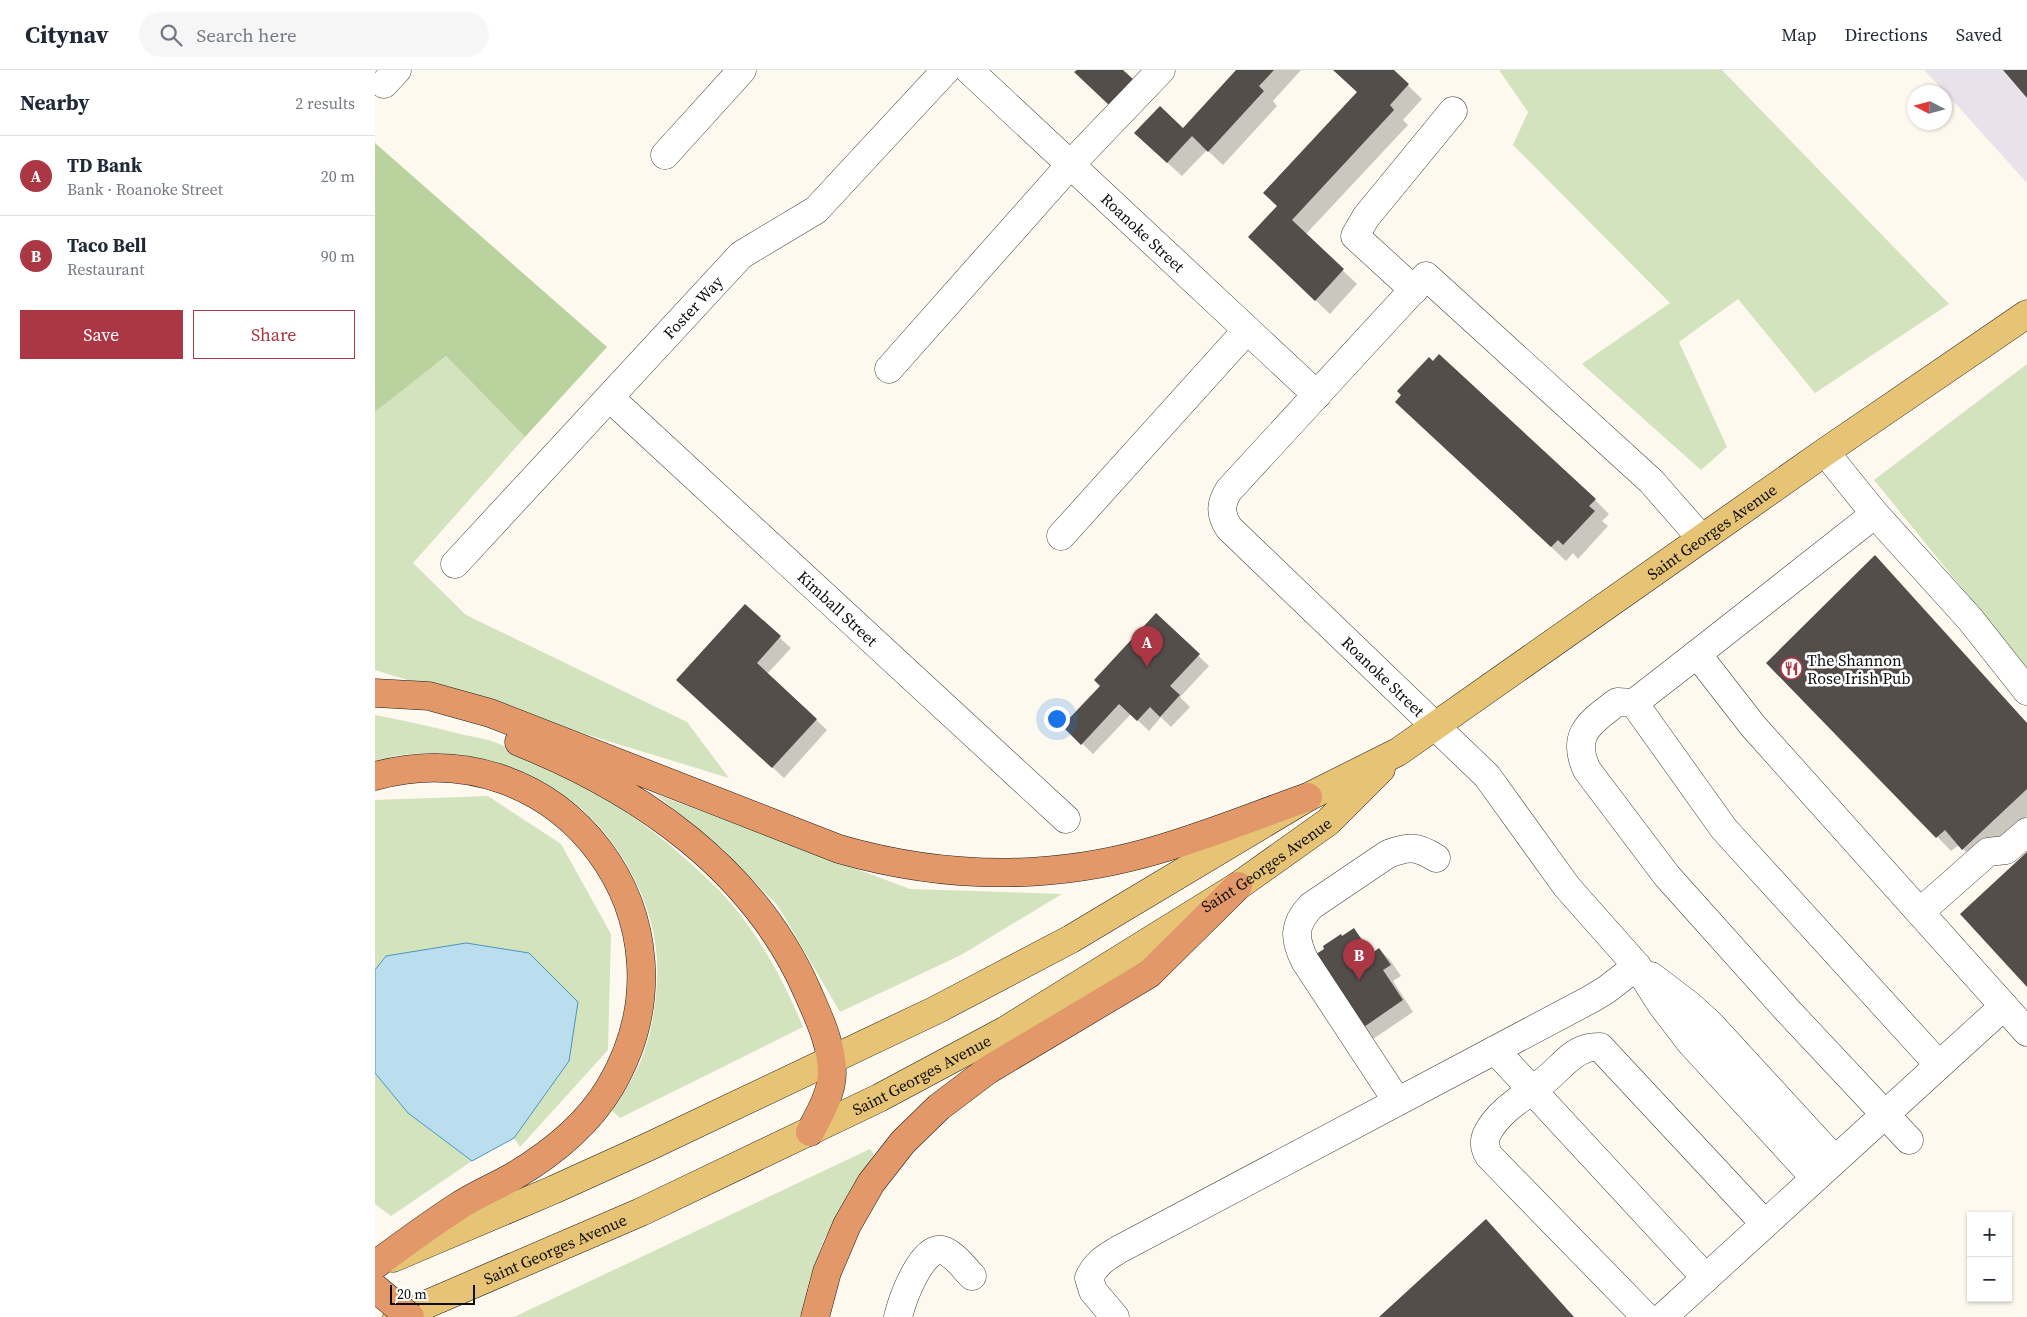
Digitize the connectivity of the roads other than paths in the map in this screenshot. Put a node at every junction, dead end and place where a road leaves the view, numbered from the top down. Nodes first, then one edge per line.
1 (742, 70) edge
2 (946, 70) edge
3 (969, 70) edge
4 (1161, 70) edge
5 (1453, 111) dead end
6 (665, 155) dead end
7 (1070, 165) junction
8 (1414, 290) junction
9 (2027, 314) edge
10 (1247, 330) junction
11 (889, 369) dead end
12 (1317, 395) junction
13 (609, 398) junction
14 (1825, 452) junction
15 (1875, 514) junction
16 (1061, 536) dead end
17 (1701, 538) junction
18 (455, 564) dead end
19 (1697, 654) junction
20 (2027, 692) edge
21 (375, 694) edge
22 (1634, 703) junction
23 (1435, 726) junction
24 (1398, 752) junction
25 (375, 776) edge
26 (1307, 797) junction
27 (1066, 819) dead end
28 (2027, 832) edge
29 (1436, 858) dead end
30 (1238, 886) junction
31 (1920, 912) junction
32 (1637, 966) junction
33 (2004, 1006) junction
34 (2027, 1032) edge
35 (1495, 1050) junction
36 (831, 1061) junction
37 (1939, 1065) junction
38 (1531, 1090) junction
39 (1397, 1101) junction
40 (1885, 1114) junction
41 (810, 1132) junction
42 (1909, 1140) dead end
43 (1835, 1160) junction
44 (1815, 1178) junction
45 (1765, 1224) junction
46 (375, 1265) edge
47 (972, 1276) dead end
48 (1706, 1278) junction
49 (375, 1288) edge
50 (1105, 1314) edge
51 (397, 1317) edge
52 (409, 1317) edge
53 (815, 1317) edge
54 (898, 1317) edge
55 (1646, 1317) edge
56 (1663, 1317) edge

1 - 6 street
2 - 13 street, Foster Way
3 - 7 street, Roanoke Street
4 - 7 street
5 - 8 street
7 - 10 street, Roanoke Street
7 - 11 street
8 - 12 street, Roanoke Street
8 - 17 street, Roanoke Street
9 - 14 main road, Saint Georges Avenue
10 - 12 street, Roanoke Street
10 - 16 street
12 - 23 street, Roanoke Street
13 - 18 street, Foster Way
13 - 27 street, Kimball Street
14 - 15 street
14 - 17 main road, Saint Georges Avenue
15 - 19 street
15 - 20 street
17 - 23 main road, Saint Georges Avenue
19 - 22 street
19 - 31 street
21 - 26 highway
21 - 36 highway
22 - 37 street
22 - 40 street
23 - 24 main road, Saint Georges Avenue
23 - 32 street, Roanoke Street
24 - 26 main road, Saint Georges Avenue
24 - 30 main road, Saint Georges Avenue
25 - 46 highway
26 - 36 main road, Saint Georges Avenue
28 - 31 street
29 - 39 street
30 - 41 main road, Saint Georges Avenue
30 - 53 highway
31 - 33 street
32 - 35 street
32 - 43 street
32 - 44 street
33 - 34 street
33 - 37 street
35 - 38 street
35 - 39 street
36 - 41 highway
36 - 46 main road, Saint Georges Avenue
37 - 40 street
38 - 45 street
38 - 48 street
38 - 55 street
39 - 50 street
40 - 42 street
40 - 43 street
41 - 51 main road, Saint Georges Avenue
43 - 44 street
44 - 45 street
45 - 48 street
47 - 54 street
48 - 56 street
49 - 52 highway, bridge

